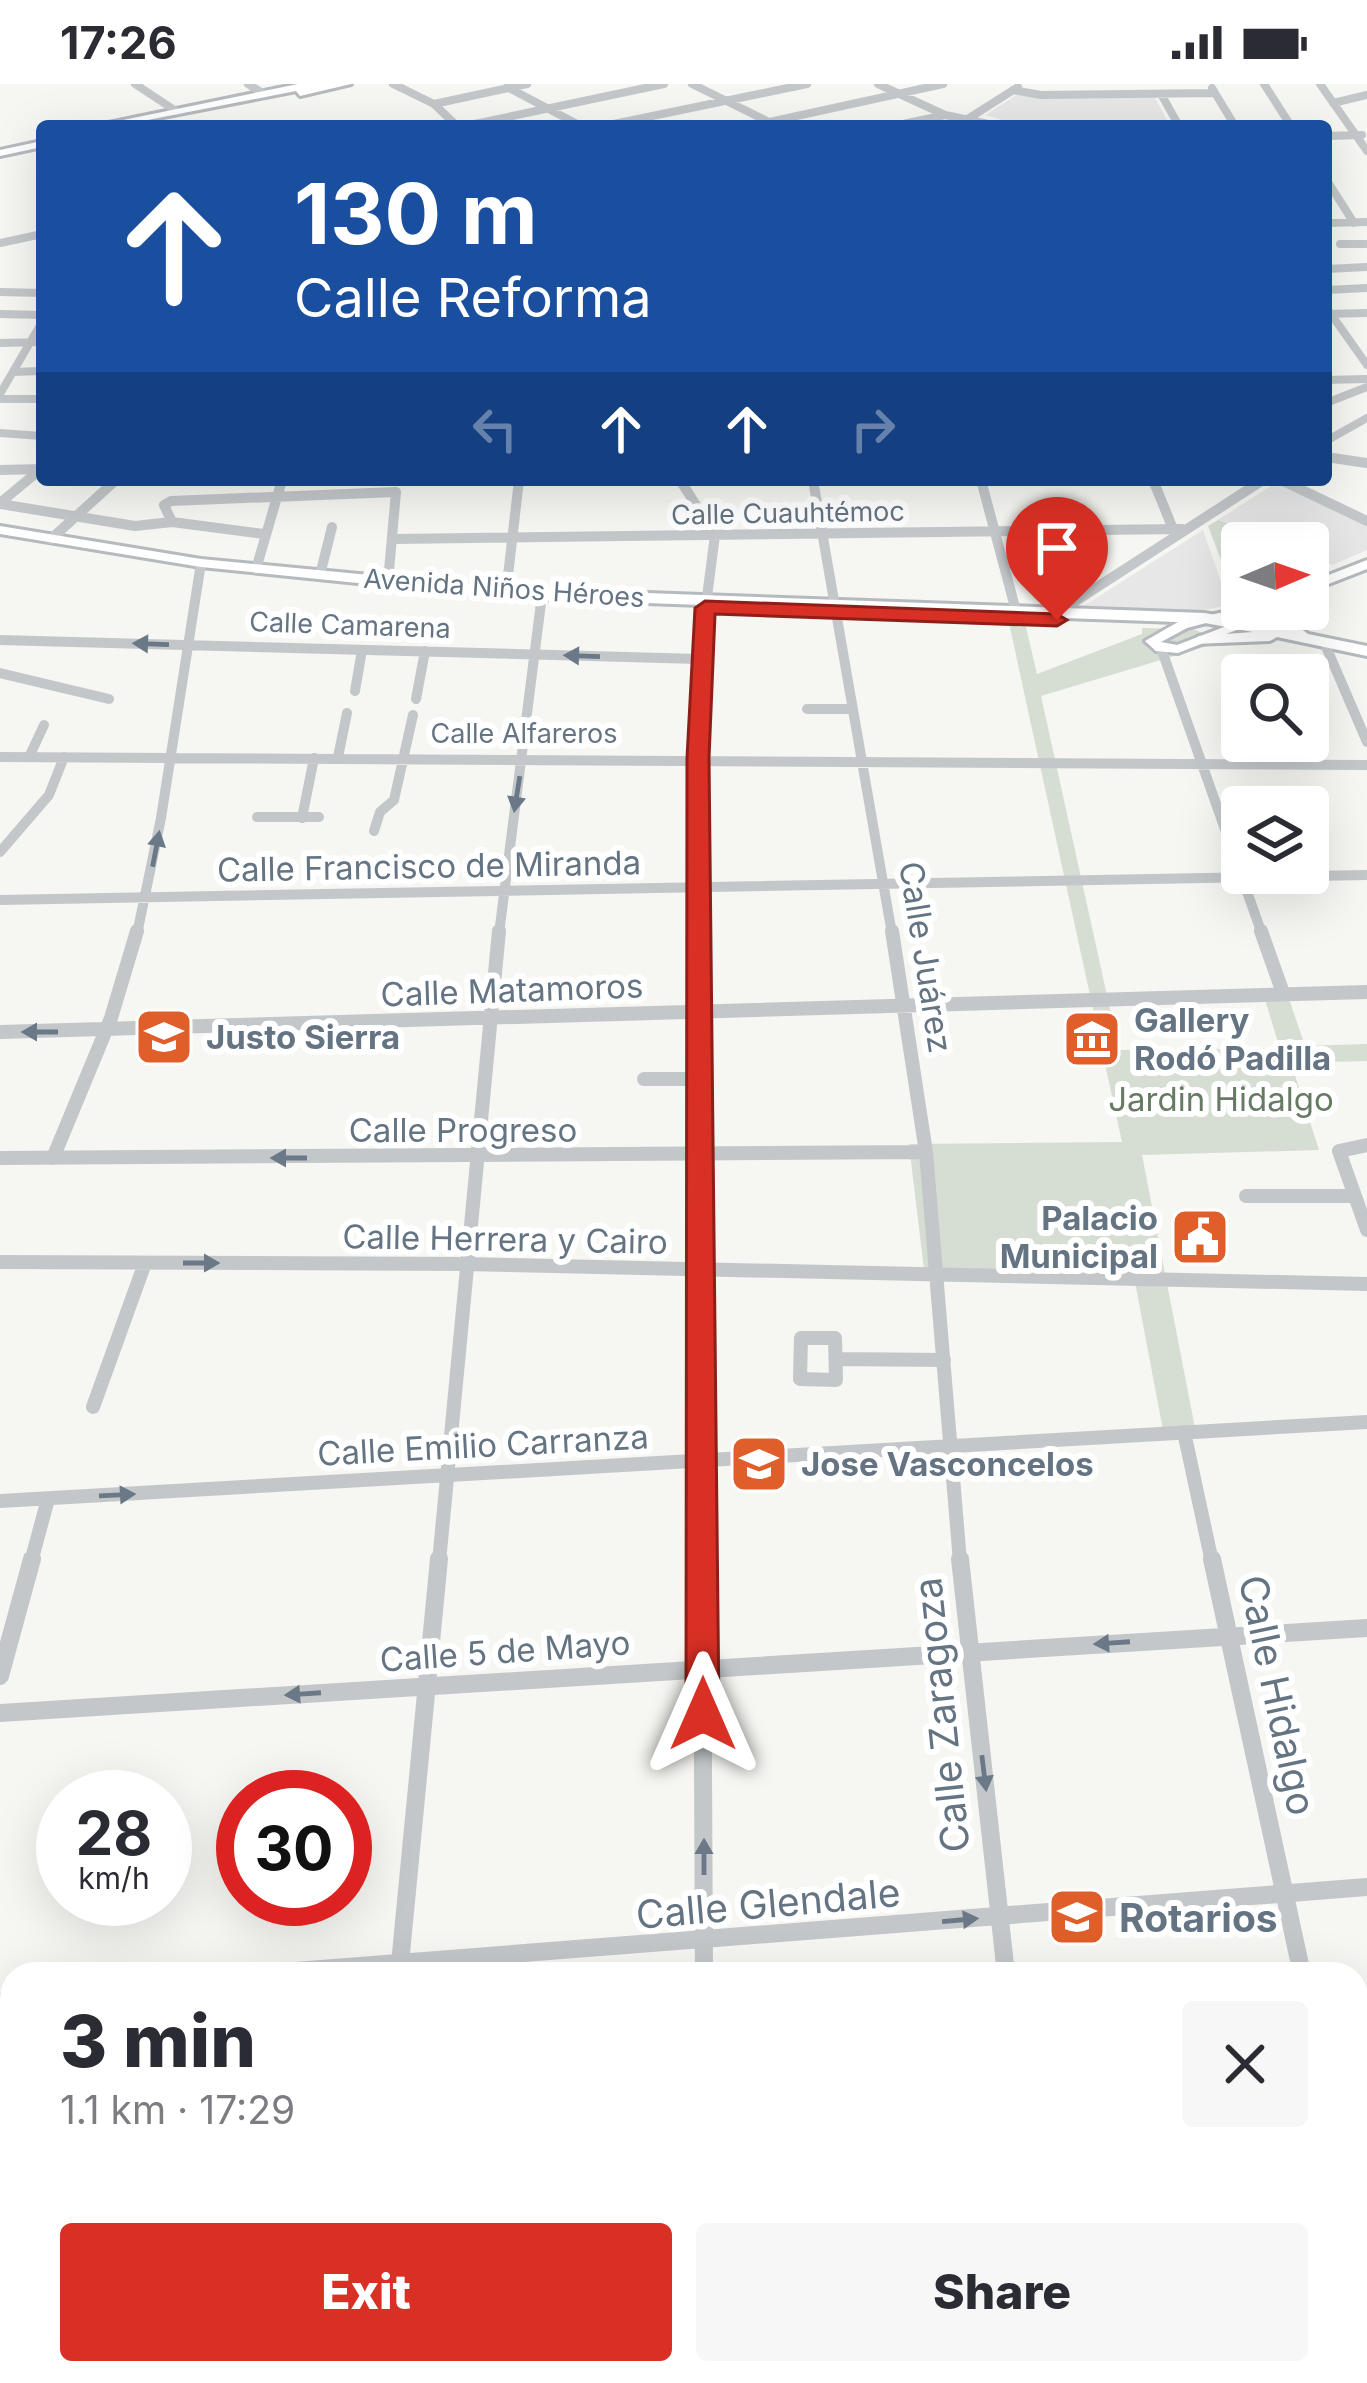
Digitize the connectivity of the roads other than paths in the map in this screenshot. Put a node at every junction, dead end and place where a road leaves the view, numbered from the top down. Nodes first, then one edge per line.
1 (134, 84) edge
2 (248, 84) edge
3 (314, 84) edge
4 (346, 84) edge
5 (393, 84) edge
6 (527, 84) edge
7 (664, 84) edge
8 (692, 84) edge
9 (807, 84) edge
10 (878, 84) edge
11 (943, 84) edge
12 (1023, 84) edge
13 (1264, 84) edge
14 (1320, 84) edge
15 (506, 86) edge
16 (1212, 88) edge
17 (1012, 90) junction
18 (264, 94) junction
19 (899, 94) junction
20 (1161, 94) junction
21 (1367, 95) edge
22 (727, 101) junction
23 (1333, 103) junction
24 (434, 104) junction
25 (549, 109) junction
26 (176, 111) junction
27 (945, 115) junction
28 (967, 119) junction
29 (130, 120) edge
30 (164, 120) edge
31 (454, 120) edge
32 (492, 120) edge
33 (570, 120) edge
34 (634, 120) edge
35 (766, 120) edge
36 (791, 120) edge
37 (922, 120) edge
38 (971, 120) edge
39 (1176, 120) edge
40 (1231, 120) edge
41 (1287, 120) edge
42 (1362, 135) edge
43 (1332, 136) edge
44 (36, 142) edge
45 (0, 149) edge
46 (1367, 151) edge
47 (1332, 188) edge
48 (1354, 223) junction
49 (1367, 223) edge
50 (1332, 224) edge
51 (36, 235) edge
52 (0, 243) edge
53 (1340, 244) dead end
54 (1367, 244) edge
55 (1367, 267) edge
56 (1332, 268) edge
57 (1367, 288) edge
58 (1332, 290) edge
59 (0, 292) edge
60 (36, 293) edge
61 (1332, 312) edge
62 (1367, 313) edge
63 (0, 314) edge
64 (1332, 317) edge
65 (36, 318) edge
66 (36, 329) edge
67 (36, 342) edge
68 (0, 343) edge
69 (28, 343) junction
70 (0, 363) edge
71 (1367, 364) edge
72 (15, 367) junction
73 (36, 370) edge
74 (1332, 380) edge
75 (1367, 383) edge
76 (0, 397) edge
77 (36, 399) edge
78 (1332, 400) edge
79 (1367, 418) edge
80 (1332, 424) edge
81 (1344, 429) junction
82 (0, 433) edge
83 (1367, 434) edge
84 (36, 436) edge
85 (1332, 437) edge
86 (1332, 459) edge
87 (1367, 463) edge
88 (36, 469) edge
89 (0, 470) edge
90 (36, 474) edge
91 (110, 486) edge
92 (281, 486) edge
93 (518, 486) edge
94 (684, 486) edge
95 (814, 486) edge
96 (983, 486) edge
97 (1157, 486) edge
98 (1253, 486) edge
99 (1294, 486) edge
100 (280, 496) junction
101 (0, 503) edge
102 (77, 517) junction
103 (1367, 521) edge
104 (172, 522) junction
105 (332, 527) dead end
106 (1178, 529) junction
107 (994, 530) junction
108 (821, 533) junction
109 (264, 534) junction
110 (0, 535) edge
111 (715, 535) junction
112 (512, 538) junction
113 (51, 539) junction
114 (394, 539) junction
115 (1367, 564) edge
116 (201, 567) junction
117 (256, 569) junction
118 (320, 575) junction
119 (1367, 576) edge
120 (1329, 579) edge
121 (388, 582) junction
122 (1329, 591) edge
123 (506, 593) junction
124 (541, 598) junction
125 (706, 604) junction
126 (833, 608) junction
127 (1016, 611) junction
128 (1058, 613) junction
129 (1204, 619) junction
130 (1221, 620) edge
131 (1221, 622) edge
132 (1183, 625) junction
133 (1223, 630) edge
134 (1259, 630) edge
135 (1278, 630) edge
136 (1295, 630) edge
137 (1270, 636) junction
138 (1306, 637) junction
139 (0, 640) edge
140 (1199, 641) junction
141 (187, 645) junction
142 (1161, 648) junction
143 (1327, 649) junction
144 (362, 650) junction
145 (425, 651) junction
146 (536, 654) junction
147 (1367, 654) edge
148 (699, 659) junction
149 (0, 673) edge
150 (355, 692) dead end
151 (109, 699) dead end
152 (416, 699) dead end
153 (807, 709) dead end
154 (853, 709) junction
155 (347, 713) dead end
156 (412, 715) dead end
157 (44, 725) dead end
158 (1367, 742) edge
159 (0, 757) edge
160 (28, 757) junction
161 (64, 757) junction
162 (403, 757) junction
163 (523, 757) junction
164 (174, 758) junction
165 (314, 758) junction
166 (338, 758) junction
167 (698, 758) junction
168 (863, 760) junction
169 (1202, 763) junction
170 (1367, 765) edge
171 (257, 817) dead end
172 (302, 818) junction
173 (319, 818) dead end
174 (1221, 818) edge
175 (374, 831) dead end
176 (0, 852) edge
177 (1367, 875) edge
178 (1329, 876) edge
179 (1221, 880) edge
180 (884, 886) junction
181 (698, 890) junction
182 (502, 892) junction
183 (1247, 894) edge
184 (146, 898) junction
185 (0, 900) edge
186 (1367, 992) edge
187 (1283, 993) junction
188 (905, 1005) junction
189 (702, 1011) junction
190 (491, 1017) junction
191 (0, 1032) edge
192 (106, 1032) junction
193 (644, 1079) dead end
194 (701, 1079) junction
195 (1367, 1145) edge
196 (926, 1152) junction
197 (700, 1155) junction
198 (53, 1158) junction
199 (475, 1158) junction
200 (1, 1159) edge
201 (1246, 1196) dead end
202 (1355, 1196) junction
203 (1367, 1230) edge
204 (0, 1262) edge
205 (145, 1263) junction
206 (465, 1264) junction
207 (701, 1269) junction
208 (939, 1273) junction
209 (1367, 1284) edge
210 (836, 1359) dead end
211 (944, 1360) junction
212 (93, 1407) dead end
213 (1367, 1422) edge
214 (1184, 1432) junction
215 (949, 1448) junction
216 (701, 1463) junction
217 (445, 1477) junction
218 (49, 1499) junction
219 (0, 1501) edge
220 (1367, 1628) edge
221 (1228, 1636) junction
222 (969, 1652) junction
223 (703, 1669) junction
224 (0, 1676) edge
225 (426, 1686) junction
226 (0, 1713) edge
227 (1367, 1887) edge
228 (1283, 1893) junction
229 (999, 1917) junction
230 (704, 1941) junction
231 (401, 1962) edge
232 (484, 1962) edge
233 (704, 1962) edge
234 (1005, 1962) edge
235 (1299, 1962) edge

1 - 26 street
2 - 18 street
3 - 18 main road
4 - 30 main road
5 - 24 street
6 - 15 street
7 - 25 street
8 - 22 street
9 - 22 street
10 - 19 street
11 - 19 street
12 - 17 street
13 - 41 street
14 - 23 street
15 - 24 street
15 - 25 street
16 - 20 street
16 - 40 street
17 - 20 street
17 - 28 street
18 - 26 main road
19 - 27 street
19 - 36 street
20 - 39 street
21 - 23 street
22 - 34 street
22 - 35 street
23 - 42 street
24 - 31 street
25 - 32 street
25 - 33 street
26 - 29 main road
27 - 28 street
27 - 37 street
28 - 38 street
42 - 43 street
42 - 46 street
44 - 45 main road
47 - 48 street
48 - 49 street
48 - 50 street
51 - 52 street
53 - 54 street
55 - 56 street
57 - 58 street
59 - 60 street
61 - 62 street
63 - 65 street
64 - 71 street
66 - 69 street
67 - 69 street
68 - 69 street
69 - 72 street
70 - 72 street
72 - 73 street
72 - 76 street
74 - 75 street
75 - 78 street
76 - 77 street
79 - 81 street
80 - 81 street
81 - 83 street
81 - 85 street
82 - 84 street
86 - 87 street
88 - 89 street
90 - 101 street
91 - 102 street
92 - 100 street
93 - 112 street
94 - 111 street
95 - 108 street, Calle Juárez
96 - 107 street
97 - 106 street
98 - 106 street
99 - 103 street
100 - 104 street
100 - 109 street
100 - 114 street
101 - 102 street
102 - 104 street
102 - 113 street
104 - 109 street
105 - 118 street
106 - 107 street, Calle Cuauhtémoc
106 - 128 street
107 - 108 street, Calle Cuauhtémoc
107 - 127 street
108 - 111 street, Calle Cuauhtémoc
108 - 126 street, Calle Juárez
109 - 117 street
110 - 113 main road, Avenida Niños Héroes
110 - 116 main road, Avenida Niños Héroes
111 - 112 street, Calle Cuauhtémoc
111 - 125 street
112 - 114 street, Calle Cuauhtémoc
112 - 123 street
113 - 116 main road, Avenida Niños Héroes
114 - 121 street
115 - 120 main road
116 - 117 main road, Avenida Niños Héroes
116 - 124 main road, Avenida Niños Héroes
116 - 141 street
117 - 118 main road, Avenida Niños Héroes
118 - 121 main road, Avenida Niños Héroes
119 - 122 main road
121 - 123 main road, Avenida Niños Héroes
123 - 124 main road, Avenida Niños Héroes
124 - 125 main road, Avenida Niños Héroes
124 - 146 street
125 - 126 main road, Avenida Niños Héroes
125 - 148 street
126 - 127 main road, Avenida Niños Héroes
126 - 132 main road, Avenida Niños Héroes
126 - 154 street, Calle Juárez
127 - 128 main road, Avenida Niños Héroes
128 - 129 main road, Avenida Niños Héroes
129 - 130 main road, Avenida Niños Héroes
129 - 132 main road
131 - 132 main road, Avenida Niños Héroes
132 - 142 main road
133 - 140 main road
134 - 137 main road, Avenida Niños Héroes
135 - 138 main road, Avenida Niños Héroes
136 - 138 main road
137 - 140 main road
137 - 143 main road, Avenida Niños Héroes
138 - 147 main road, Avenida Niños Héroes
141 -> 139 street, Calle Camarena
140 - 142 main road
141 - 144 street, Calle Camarena
141 - 164 street
142 - 169 street
143 - 147 main road, Avenida Niños Héroes
143 - 158 street
144 - 145 street, Calle Camarena
144 - 150 street
145 - 146 street, Calle Camarena
145 - 152 street
148 -> 146 street, Calle Camarena
146 - 163 street
148 - 167 street
149 - 151 street
153 - 154 street
154 - 168 street, Calle Juárez
155 - 166 street
156 - 162 street
157 - 160 street
159 - 160 street, Calle Alfareros
160 - 161 street, Calle Alfareros
161 - 164 street, Calle Alfareros
161 - 176 street
162 - 163 street, Calle Alfareros
162 - 166 street, Calle Alfareros
162 - 175 street
163 - 167 street, Calle Alfareros
163 -> 182 street
164 - 165 street, Calle Alfareros
184 -> 164 street
165 - 166 street, Calle Alfareros
165 - 172 street
167 - 168 street, Calle Alfareros
167 - 181 street
168 - 169 street, Calle Alfareros
168 - 180 street, Calle Juárez
169 - 170 street, Calle Alfareros
169 - 174 street
171 - 172 street
172 - 173 street
177 - 178 street, Calle Francisco de Miranda
179 - 180 street, Calle Francisco de Miranda
180 - 181 street, Calle Francisco de Miranda
180 - 188 street, Calle Juárez
181 - 182 street, Calle Francisco de Miranda
181 - 189 street
182 - 184 street, Calle Francisco de Miranda
182 - 190 street
183 - 187 street
184 - 185 street, Calle Francisco de Miranda
184 - 192 street
186 - 187 street, Calle Matamoros
187 - 188 street, Calle Matamoros
188 - 189 street, Calle Matamoros
188 - 196 street, Calle Juárez
189 - 190 street, Calle Matamoros
189 - 194 street
190 - 192 street, Calle Matamoros
190 - 199 street
192 -> 191 street, Calle Matamoros
192 - 198 street
193 - 194 street
194 - 197 street
195 - 202 street
196 - 197 street, Calle Progreso
196 - 208 street, Calle Juárez
197 - 199 street, Calle Progreso
197 - 207 street
199 -> 198 street, Calle Progreso
198 - 200 street, Calle Progreso
199 - 206 street
201 - 202 street
202 - 203 street
204 - 205 street, Calle Herrera y Cairo
205 -> 206 street, Calle Herrera y Cairo
205 - 212 street
206 - 207 street, Calle Herrera y Cairo
206 - 217 street
207 - 208 street, Calle Herrera y Cairo
207 - 216 street
208 - 209 street, Calle Herrera y Cairo
208 - 211 street, Calle Juárez
210 - 211 street
211 - 215 street, Calle Juárez
213 - 214 street, Calle Emilio Carranza
214 - 215 street, Calle Emilio Carranza
214 - 221 street, Calle Hidalgo
215 - 216 street, Calle Emilio Carranza
215 - 222 street, Calle Zaragoza
216 - 217 street, Calle Emilio Carranza
216 - 223 street
218 -> 217 street, Calle Emilio Carranza
217 - 225 street
218 - 219 street, Calle Emilio Carranza
218 - 224 street
220 - 221 street, Calle 5 de Mayo
221 -> 222 street, Calle 5 de Mayo
221 - 228 street, Calle Hidalgo
222 - 223 street, Calle 5 de Mayo
222 -> 229 street, Calle Zaragoza
223 - 225 street, Calle 5 de Mayo
230 -> 223 street
225 -> 226 street, Calle 5 de Mayo
225 - 231 street
227 - 228 street, Calle Glendale
228 - 229 street, Calle Glendale
228 - 235 street, Calle Hidalgo
230 -> 229 street, Calle Glendale
229 - 234 street, Calle Zaragoza
230 - 232 street, Calle Glendale
230 - 233 street

